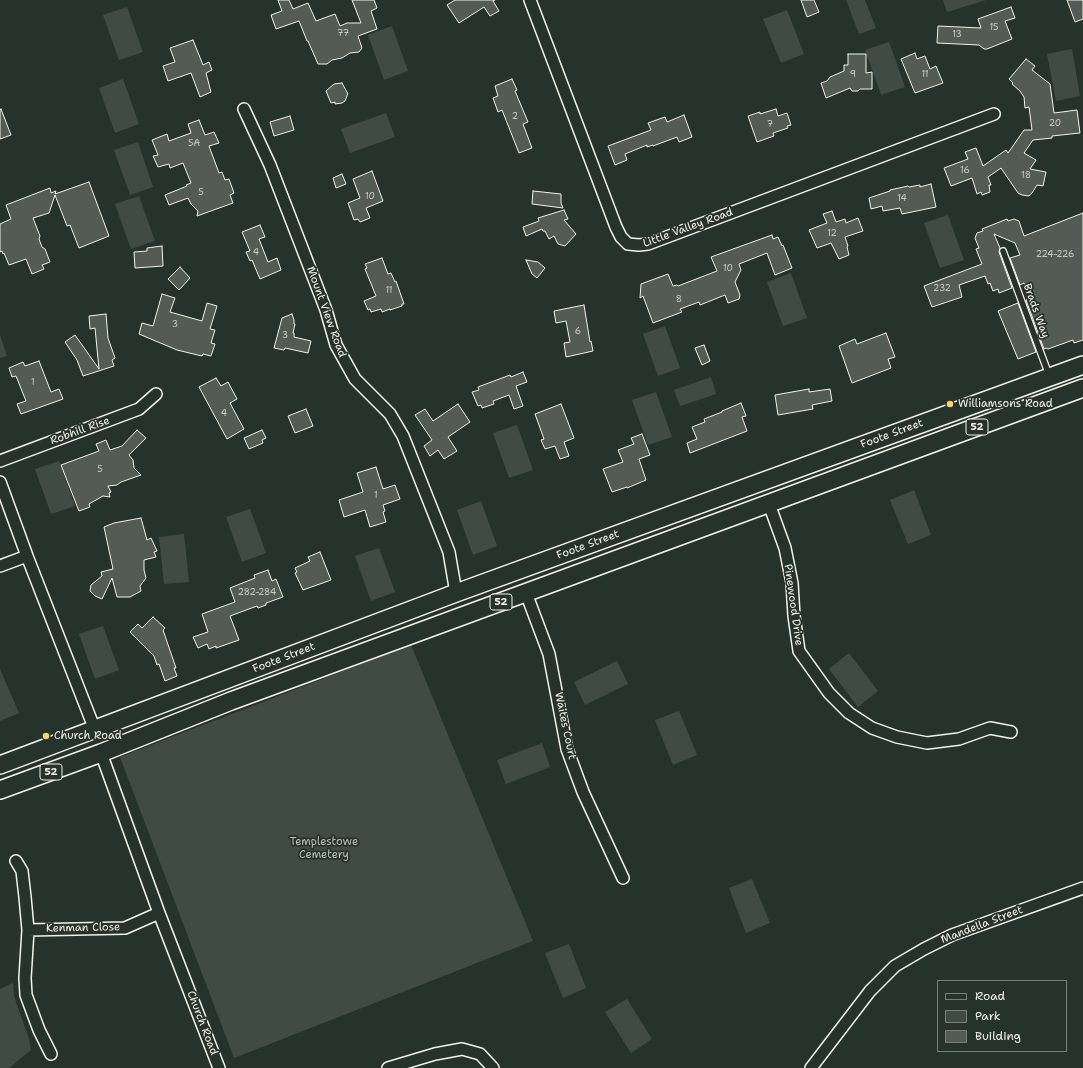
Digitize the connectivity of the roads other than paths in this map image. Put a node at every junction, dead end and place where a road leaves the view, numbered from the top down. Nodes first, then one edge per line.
1 (530, 0) edge
2 (244, 109) dead end
3 (994, 114) dead end
4 (1003, 251) dead end
5 (1083, 365) edge
6 (1050, 377) junction
7 (1083, 388) edge
8 (156, 394) dead end
9 (0, 461) edge
10 (0, 482) edge
11 (769, 504) junction
12 (623, 532) junction
13 (632, 554) junction
14 (27, 556) junction
15 (0, 566) edge
16 (456, 593) junction
17 (526, 593) junction
18 (95, 730) junction
19 (1012, 732) dead end
20 (101, 753) junction
21 (26, 755) junction
22 (0, 765) edge
23 (0, 790) edge
24 (16, 861) dead end
25 (623, 878) dead end
26 (1083, 888) edge
27 (159, 913) junction
28 (28, 930) junction
29 (51, 1054) dead end
30 (814, 1067) edge
31 (219, 1068) edge
32 (388, 1068) edge
33 (493, 1068) edge

1 - 3 street, Little Valley Road
2 - 16 street, Mount View Road
4 - 6 lane, Brads Way
5 - 6 main road, Foote Street / 52
6 - 12 main road, Foote Street / 52
7 - 11 main road, Foote Street / 52
8 - 9 street, Robhill Rise
10 - 14 street
11 - 13 main road, Foote Street / 52
11 - 19 street, Pinewood Drive
12 - 13 main road
12 - 16 main road, Foote Street / 52
13 - 17 main road, Foote Street / 52
14 - 15 street
14 - 18 street
16 - 18 main road, Foote Street / 52
17 - 20 main road, Foote Street / 52
17 - 25 street, Waites Court
18 - 21 main road, 52
20 - 21 main road
20 - 23 main road, 52
20 - 27 street, Church Road
21 - 22 main road, 52
24 - 28 street
26 - 30 street, Mandella Street
27 - 28 street, Kenman Close
27 - 31 street, Church Road
28 - 29 street
32 - 33 street

